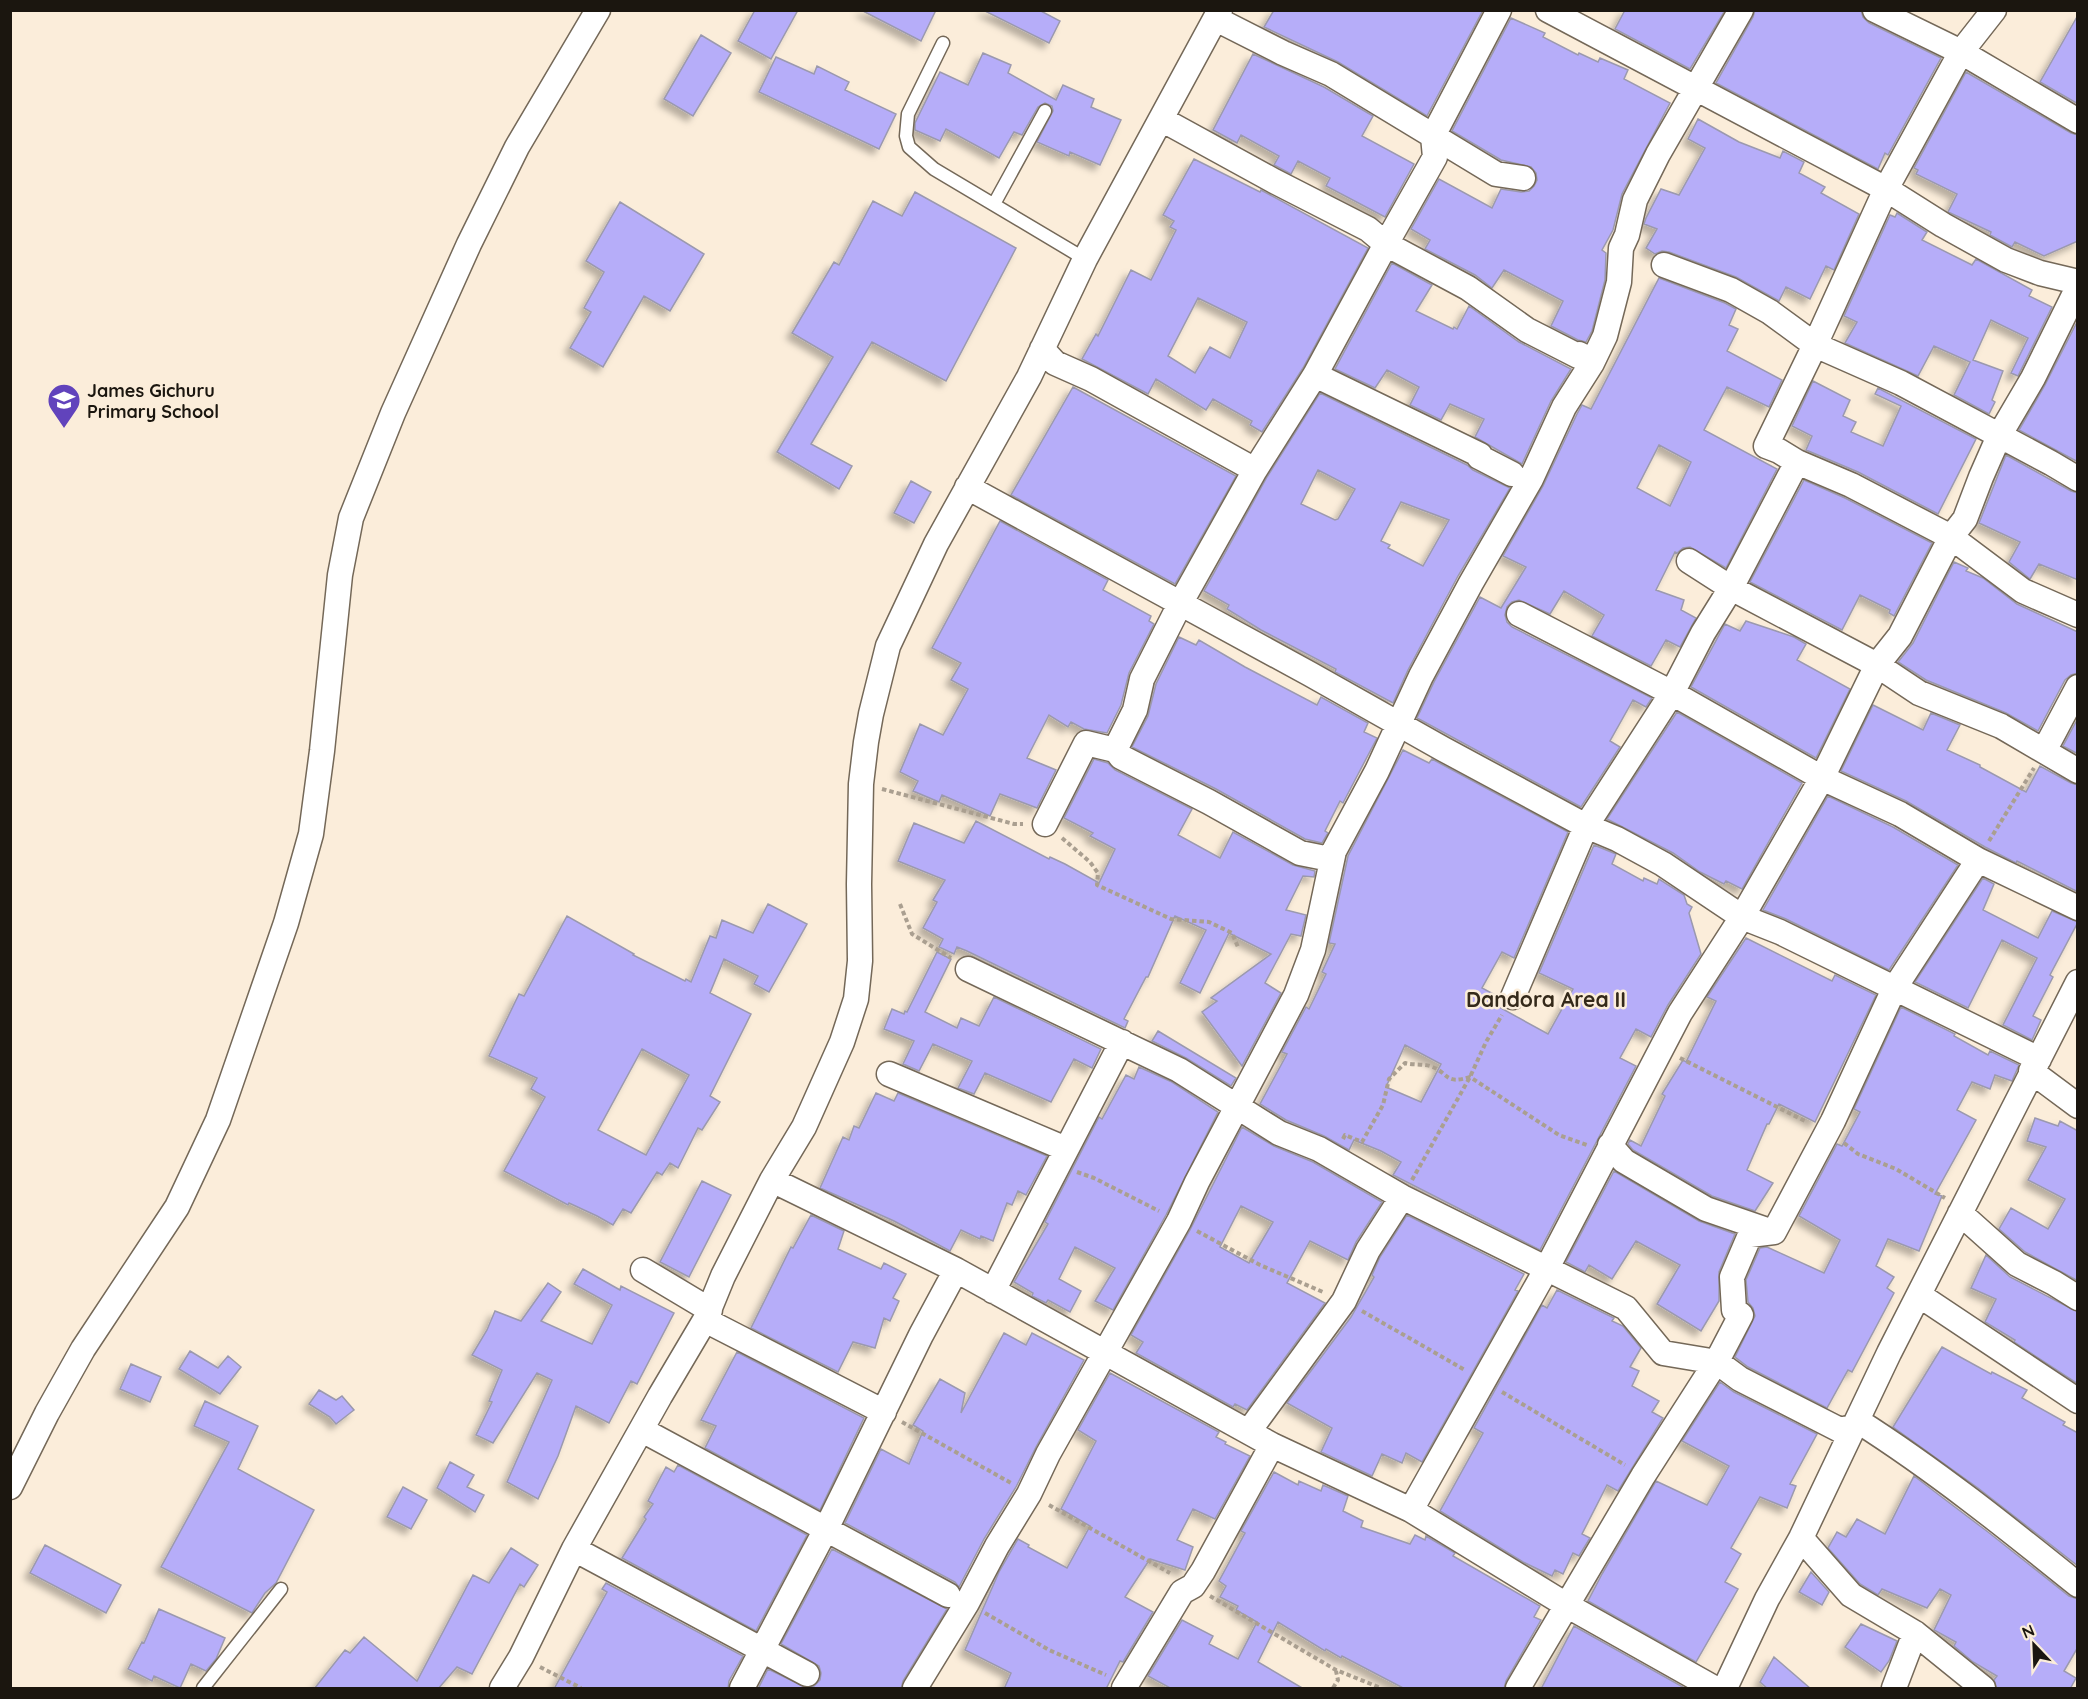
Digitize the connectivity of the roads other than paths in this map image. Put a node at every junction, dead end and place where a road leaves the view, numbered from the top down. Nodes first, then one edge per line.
1 (598, 10) edge
2 (1499, 10) edge
3 (1548, 10) edge
4 (1741, 10) edge
5 (1875, 10) edge
6 (1994, 10) edge
7 (1218, 15) edge
8 (944, 43) dead end
9 (1960, 52) junction
10 (1695, 88) junction
11 (1045, 111) dead end
12 (1161, 119) junction
13 (2078, 121) edge
14 (1433, 136) junction
15 (1523, 178) dead end
16 (1886, 189) junction
17 (994, 204) junction
18 (1386, 244) junction
19 (1085, 259) junction
20 (1664, 265) dead end
21 (2078, 284) edge
22 (1815, 345) junction
23 (1042, 349) junction
24 (1587, 358) dead end
25 (1315, 375) junction
26 (1999, 436) junction
27 (1797, 462) junction
28 (1255, 470) junction
29 (1512, 474) dead end
30 (2078, 479) edge
31 (967, 487) junction
32 (1951, 537) junction
33 (1689, 561) dead end
34 (1731, 588) junction
35 (1180, 604) junction
36 (1519, 614) dead end
37 (2078, 615) edge
38 (1877, 665) junction
39 (2078, 687) edge
40 (1672, 693) junction
41 (1399, 725) junction
42 (1115, 749) junction
43 (2044, 752) junction
44 (2078, 771) edge
45 (1822, 778) junction
46 (1046, 824) road end
47 (1586, 826) junction
48 (1320, 857) dead end
49 (1978, 860) junction
50 (2078, 908) edge
51 (1742, 916) junction
52 (968, 969) road end
53 (2078, 982) edge
54 (1894, 989) junction
55 (1513, 997) road end
56 (1122, 1042) junction
57 (2035, 1065) junction
58 (889, 1074) dead end
59 (2078, 1106) edge
60 (1238, 1107) junction
61 (1610, 1145) junction
62 (1066, 1149) junction
63 (772, 1180) junction
64 (1402, 1197) junction
65 (1960, 1213) junction
66 (1774, 1232) junction
67 (1547, 1268) junction
68 (643, 1270) dead end
69 (956, 1270) junction
70 (993, 1291) junction
71 (1919, 1295) junction
72 (2078, 1298) edge
73 (707, 1315) junction
74 (1106, 1353) junction
75 (1717, 1362) junction
76 (2078, 1401) edge
77 (884, 1412) junction
78 (1855, 1424) junction
79 (642, 1430) junction
80 (1249, 1431) junction
81 (1272, 1445) junction
82 (10, 1487) edge
83 (1411, 1510) junction
84 (826, 1529) junction
85 (1801, 1538) junction
86 (574, 1549) junction
87 (2078, 1585) edge
88 (281, 1589) dead end
89 (958, 1599) junction
90 (1568, 1605) junction
91 (1915, 1633) junction
92 (763, 1649) junction
93 (807, 1674) dead end
94 (1128, 1687) edge
95 (203, 1689) edge
96 (502, 1689) edge
97 (742, 1689) edge
98 (915, 1689) edge
99 (1518, 1689) edge
100 (1714, 1689) edge
101 (1725, 1689) edge
102 (1894, 1689) edge
103 (1983, 1689) edge

1 - 82 street
2 - 14 street
3 - 10 street
4 - 10 street
5 - 9 street
6 - 9 street
7 - 12 street
7 - 14 street
8 - 17 lane
9 - 13 street
9 - 16 street
10 - 16 street
10 - 41 street
11 - 17 lane
12 - 18 street
12 - 19 street
14 - 15 street
14 - 18 street
16 - 21 street
16 - 22 street
17 - 19 lane
18 - 24 street
18 - 25 street
19 - 23 street
20 - 22 street
21 - 26 street
22 - 26 street
22 - 27 street
23 - 28 street
23 - 31 street
25 - 28 street
25 - 29 street
26 - 30 street
26 - 32 street
27 - 32 street
27 - 34 street
28 - 35 street
31 - 35 street
31 - 63 street
32 - 37 street
32 - 38 street
33 - 34 street
34 - 38 street
34 - 40 street
35 - 41 street
35 - 42 street
36 - 40 street
38 - 43 street
38 - 45 street
39 - 43 street
40 - 45 street
40 - 47 street
41 - 47 street
41 - 60 street
42 - 46 street
42 - 48 street
43 - 44 street
45 - 49 street
45 - 51 street
47 - 51 street
47 - 55 street
49 - 50 street
49 - 54 street
51 - 54 street
51 - 61 street
52 - 56 street
53 - 57 street
54 - 57 street
54 - 66 street
56 - 60 street
56 - 62 street
57 - 59 street
57 - 65 street
58 - 62 street
60 - 64 street
60 - 74 street
61 - 66 street
61 - 67 street
62 - 70 street
63 - 69 street
63 - 73 street
64 - 67 street
64 - 80 street
65 - 71 street
65 - 72 street
66 - 75 street
67 - 75 street
67 - 83 street
68 - 73 street
69 - 70 street
69 - 77 street
70 - 74 street
71 - 76 street
71 - 78 street
73 - 77 street
73 - 79 street
74 - 80 street
74 - 89 street
75 - 78 street
75 - 90 street
77 - 84 street
78 - 85 street
78 - 87 street
79 - 84 street
79 - 86 street
80 - 81 street
81 - 83 street
81 - 94 street
83 - 90 street
84 - 89 street
84 - 92 street
85 - 91 street
85 - 101 street
86 - 92 street
86 - 96 street
88 - 95 lane
89 - 98 street
90 - 99 street
90 - 100 street
91 - 102 street
91 - 103 street
92 - 93 street
92 - 97 street

